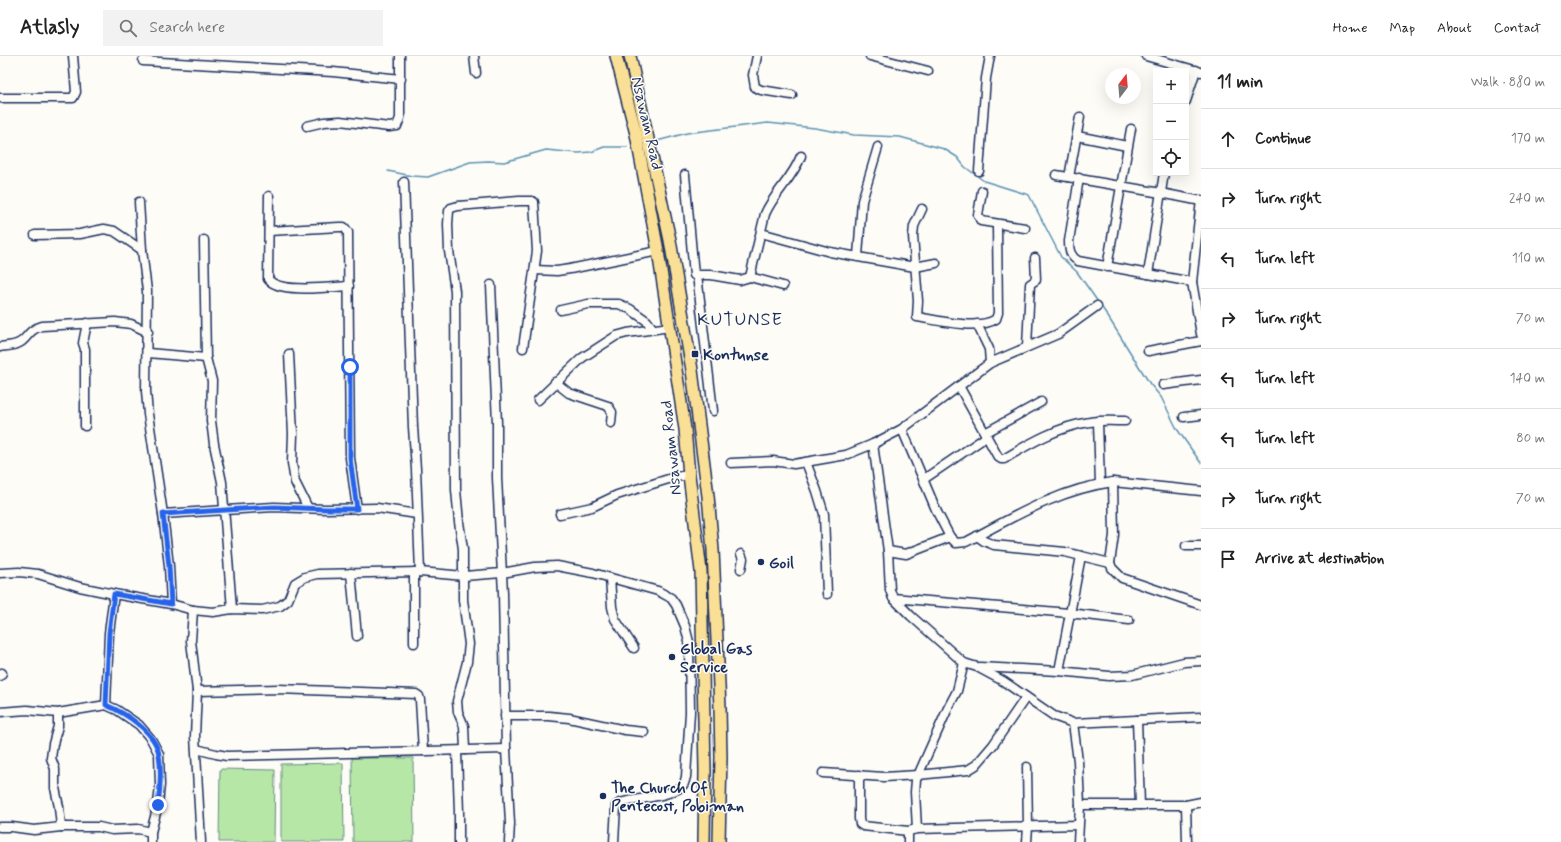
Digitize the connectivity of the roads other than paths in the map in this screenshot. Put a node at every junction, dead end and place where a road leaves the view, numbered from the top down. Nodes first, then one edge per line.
1 (73, 56) edge
2 (400, 56) edge
3 (474, 56) edge
4 (616, 56) edge
5 (630, 56) edge
6 (757, 56) edge
7 (870, 56) edge
8 (990, 56) edge
9 (1146, 56) edge
10 (143, 61) dead end
11 (1198, 71) edge
12 (928, 72) dead end
13 (476, 73) dead end
14 (401, 79) junction
15 (1189, 94) edge
16 (792, 95) dead end
17 (0, 98) edge
18 (1080, 117) dead end
19 (307, 126) dead end
20 (1131, 129) dead end
21 (1077, 136) junction
22 (1127, 146) junction
23 (878, 147) dead end
24 (802, 156) dead end
25 (979, 172) dead end
26 (686, 175) dead end
27 (1056, 175) dead end
28 (1164, 176) edge
29 (1069, 177) junction
30 (1079, 178) junction
31 (404, 182) dead end
32 (1121, 186) junction
33 (982, 191) dead end
34 (1161, 193) junction
35 (269, 196) dead end
36 (1201, 201) edge
37 (139, 202) dead end
38 (922, 209) dead end
39 (997, 225) junction
40 (1024, 228) dead end
41 (270, 231) junction
42 (761, 233) junction
43 (35, 235) dead end
44 (204, 240) dead end
45 (670, 240) junction
46 (657, 246) junction
47 (142, 250) junction
48 (858, 256) junction
49 (1036, 258) dead end
50 (936, 263) dead end
51 (915, 267) junction
52 (1107, 267) junction
53 (535, 270) junction
54 (1148, 274) junction
55 (698, 275) junction
56 (750, 277) junction
57 (1192, 282) junction
58 (491, 285) dead end
59 (349, 286) junction
60 (783, 286) dead end
61 (1198, 303) edge
62 (1097, 306) dead end
63 (560, 310) dead end
64 (87, 323) junction
65 (977, 324) junction
66 (670, 327) junction
67 (653, 329) junction
68 (148, 332) junction
69 (1201, 334) edge
70 (1201, 341) edge
71 (0, 347) edge
72 (1027, 347) junction
73 (523, 348) dead end
74 (1148, 350) dead end
75 (148, 353) junction
76 (289, 354) dead end
77 (206, 358) junction
78 (990, 363) junction
79 (1201, 380) edge
80 (556, 382) junction
81 (1163, 385) dead end
82 (959, 386) junction
83 (538, 400) dead end
84 (1042, 402) dead end
85 (713, 411) dead end
86 (1201, 415) edge
87 (1184, 417) dead end
88 (1125, 421) dead end
89 (1098, 422) junction
90 (611, 424) dead end
91 (85, 426) dead end
92 (902, 429) junction
93 (985, 435) junction
94 (873, 444) junction
95 (806, 462) junction
96 (731, 464) dead end
97 (689, 475) junction
98 (924, 479) junction
99 (1113, 482) junction
100 (1100, 484) junction
101 (1201, 491) edge
102 (308, 508) junction
103 (357, 509) junction
104 (224, 510) junction
105 (163, 514) junction
106 (417, 514) junction
107 (560, 514) dead end
108 (977, 536) junction
109 (950, 537) junction
110 (1186, 546) dead end
111 (1201, 546) edge
112 (888, 550) junction
113 (741, 554) dead end
114 (1081, 556) junction
115 (1110, 563) junction
116 (741, 568) dead end
117 (0, 572) edge
118 (417, 572) junction
119 (351, 573) junction
120 (502, 573) junction
121 (464, 576) junction
122 (610, 578) junction
123 (114, 594) junction
124 (827, 594) dead end
125 (893, 598) junction
126 (171, 604) junction
127 (1201, 605) edge
128 (232, 609) junction
129 (193, 610) junction
130 (1069, 613) junction
131 (1129, 620) dead end
132 (357, 636) dead end
133 (703, 641) junction
134 (689, 642) junction
135 (414, 643) dead end
136 (634, 648) dead end
137 (1201, 661) edge
138 (964, 663) junction
139 (977, 667) junction
140 (1059, 671) junction
141 (197, 691) junction
142 (1026, 697) junction
143 (106, 705) junction
144 (0, 712) edge
145 (58, 713) junction
146 (504, 716) junction
147 (1201, 717) edge
148 (1137, 720) junction
149 (1073, 723) junction
150 (644, 732) dead end
151 (196, 749) junction
152 (506, 749) junction
153 (422, 751) junction
154 (461, 751) junction
155 (1027, 767) dead end
156 (823, 773) dead end
157 (918, 775) junction
158 (859, 776) junction
159 (1201, 802) edge
160 (1080, 805) junction
161 (1140, 805) junction
162 (1186, 805) junction
163 (1078, 825) junction
164 (1028, 826) junction
165 (0, 827) edge
166 (61, 828) junction
167 (917, 829) junction
168 (908, 831) junction
169 (151, 832) junction
170 (151, 842) edge
171 (201, 842) edge
172 (459, 842) edge
173 (509, 842) edge
174 (614, 842) edge
175 (704, 842) edge
176 (718, 842) edge
177 (908, 842) edge
178 (1027, 842) edge
179 (1078, 842) edge
180 (1187, 842) edge

1 - 17 street
2 - 14 street
3 - 13 street
4 - 46 highway, Nsawam Road
5 - 45 highway, Nsawam Road
6 - 16 street
7 - 12 street
8 - 25 street
9 - 11 street
10 - 14 street
11 - 15 street
14 - 19 street
18 - 21 street
20 - 22 street
21 - 22 street
21 - 29 street
22 - 32 street
23 - 48 street
24 - 42 street
26 - 55 street
27 - 29 street
28 - 34 street
29 - 30 street
30 - 32 street
30 - 52 street
31 - 106 street
32 - 34 street
32 - 52 street
33 - 39 street
34 - 36 street
34 - 54 street
35 - 41 street
36 - 57 street
37 - 47 street
38 - 51 street
39 - 40 street
39 - 65 street
41 - 59 street
41 - 59 street
42 - 48 street
42 - 56 street
43 - 47 street
44 - 77 street
45 - 46 highway
45 - 176 highway, Nsawam Road
46 - 53 street
46 - 66 highway, Nsawam Road
47 - 68 street
48 - 51 street
49 - 72 street
50 - 51 street
51 - 65 street
52 - 54 street
53 - 73 street
53 - 121 street
54 - 57 street
55 - 56 street
55 - 85 street
56 - 60 street
57 - 61 street
58 - 120 street
59 - 103 street
61 - 69 street
62 - 72 street
63 - 67 street
64 - 68 street
64 - 71 street
64 - 91 street
65 - 78 street
66 - 67 street
66 - 97 highway, Nsawam Road
67 - 80 street
68 - 75 street
70 - 74 street
72 - 78 street
75 - 77 street
75 - 105 street
76 - 102 street
77 - 104 street
78 - 82 street
79 - 81 street
80 - 83 street
80 - 90 street
82 - 92 street
82 - 93 street
84 - 93 street
86 - 87 street
88 - 89 street
89 - 93 street
89 - 100 street
92 - 94 street
92 - 98 street
93 - 98 street
94 - 95 street
94 - 112 street
95 - 96 street
95 - 124 street
97 - 107 street
97 - 133 highway, Nsawam Road
98 - 109 street
99 - 100 street
99 - 101 street
99 - 115 street
100 - 108 street
102 - 103 street
102 - 104 street
103 - 106 street
104 - 105 street
104 - 128 street
105 - 126 street
106 - 118 street
108 - 109 street
108 - 114 street
109 - 112 street
110 - 111 street
112 - 125 street
113 - 116 street
114 - 115 street
114 - 130 street
115 - 127 street
117 - 123 street
118 - 119 street
118 - 121 street
118 - 135 street
119 - 128 street
119 - 132 street
120 - 121 street
120 - 122 street
120 - 146 street
121 - 154 street
122 - 134 street
122 - 136 street
123 - 126 street
123 - 143 street
125 - 130 street
125 - 138 street
126 - 129 street
128 - 129 street
129 - 141 street
130 - 131 street
130 - 140 street
133 - 134 street
133 - 175 highway, Nsawam Road
134 - 174 street
137 - 140 street
138 - 139 street
138 - 157 street
139 - 140 street
139 - 142 street
141 - 151 street
141 - 153 street
142 - 149 street
142 - 157 street
143 - 145 street
143 - 169 street
144 - 145 street
145 - 166 street
146 - 150 street
146 - 152 street
147 - 148 street
148 - 149 street
148 - 161 street
149 - 160 street
151 - 153 street
151 - 171 street
152 - 154 street
152 - 173 street
153 - 154 street
154 - 172 street
155 - 164 street
156 - 158 street
157 - 158 street
157 - 167 street
158 - 168 street
159 - 162 street
160 - 161 street
160 - 163 street
161 - 162 street
162 - 180 street
163 - 164 street
163 - 179 street
164 - 167 street
164 - 178 street
165 - 166 street
166 - 169 street
167 - 168 street
168 - 177 street
169 - 170 street

